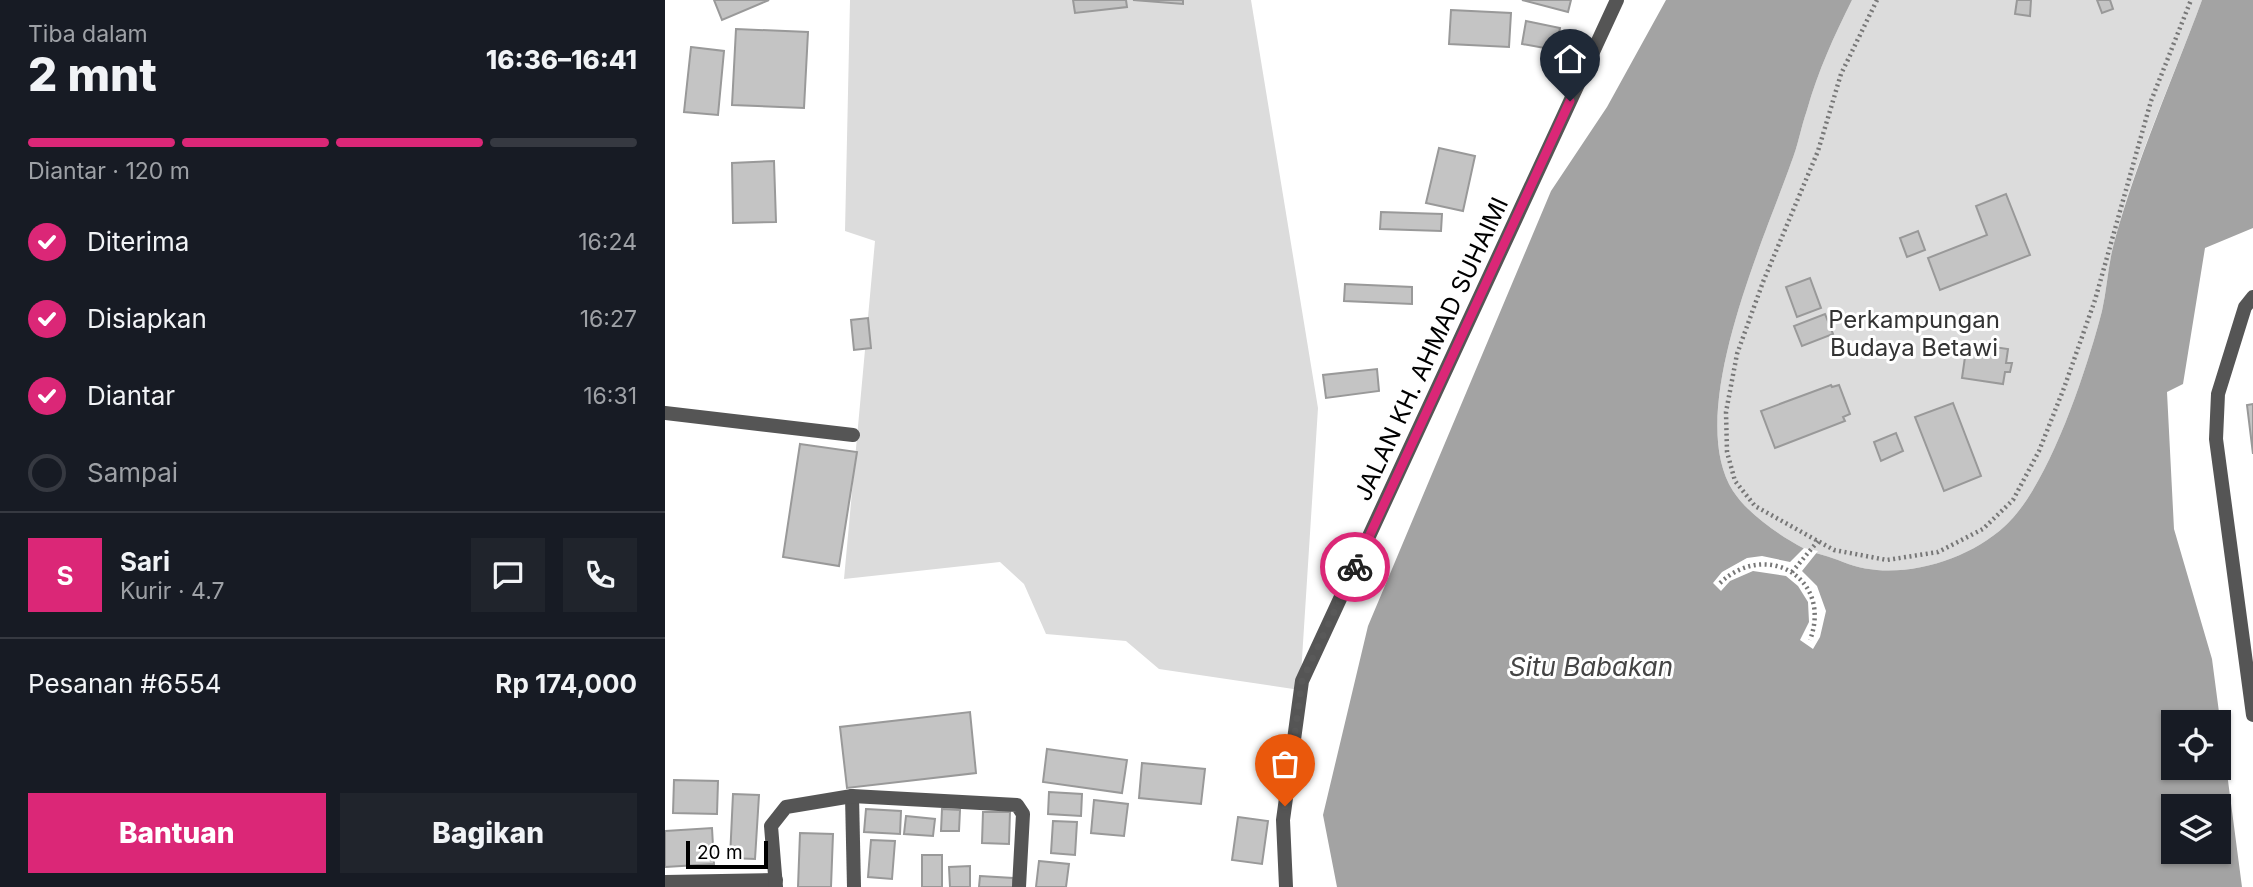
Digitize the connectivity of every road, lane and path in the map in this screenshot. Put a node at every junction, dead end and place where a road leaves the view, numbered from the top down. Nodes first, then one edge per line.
1 (1617, 0) edge
2 (1877, 0) edge
3 (2191, 0) edge
4 (2253, 297) edge
5 (665, 412) edge
6 (853, 435) dead end
7 (1818, 541) junction
8 (1791, 572) junction
9 (1720, 583) dead end
10 (1810, 640) dead end
11 (2253, 715) edge
12 (852, 796) junction
13 (665, 882) edge
14 (776, 883) edge
15 (854, 887) edge
16 (1019, 887) edge
17 (1286, 887) edge

1 - 17 street, JALAN KH. AHMAD SUHAIMI
2 - 7 path
3 - 7 path
4 - 11 street
5 - 6 street
7 - 8 path
8 - 9 path
8 - 10 path
12 - 14 street
12 - 15 street
12 - 16 street
13 - 14 street

